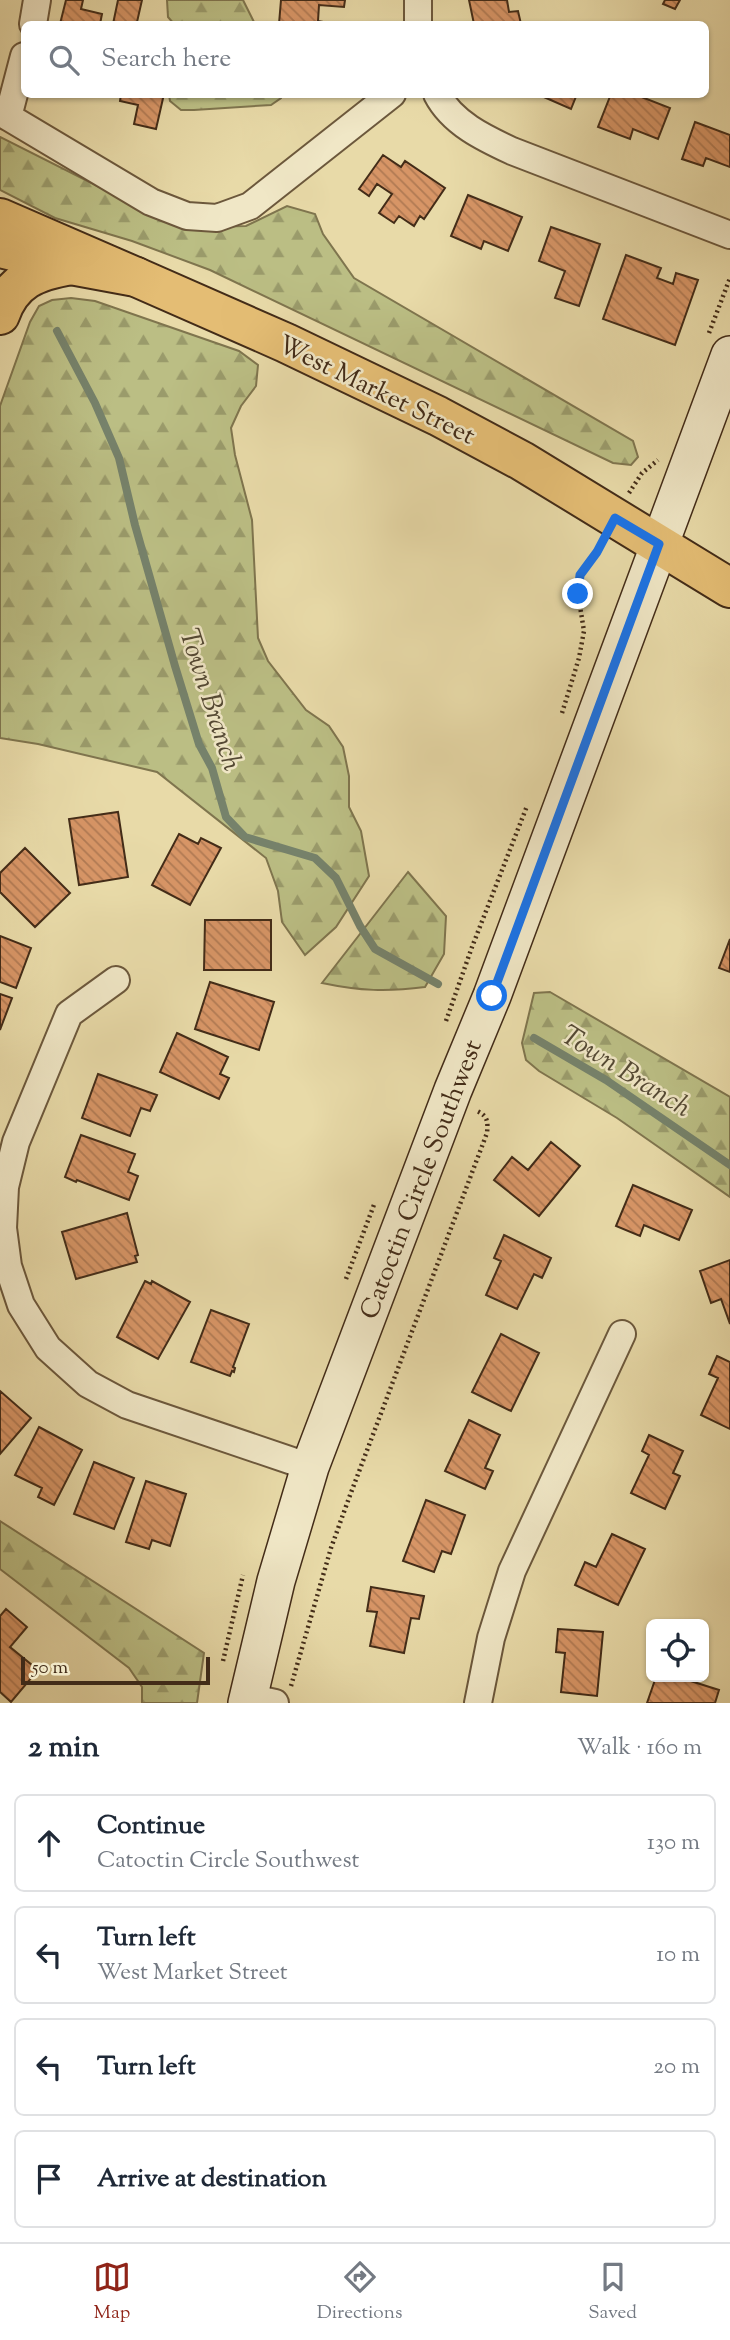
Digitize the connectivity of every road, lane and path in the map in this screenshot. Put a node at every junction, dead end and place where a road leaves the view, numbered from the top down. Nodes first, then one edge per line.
1 (37, 0) edge
2 (418, 0) edge
3 (34, 21) edge
4 (418, 21) edge
5 (21, 65) edge
6 (386, 98) edge
7 (439, 98) edge
8 (4, 115) edge
9 (0, 218) edge
10 (730, 235) edge
11 (0, 248) edge
12 (71, 265) junction
13 (136, 277) junction
14 (730, 278) edge
15 (0, 315) edge
16 (718, 349) edge
17 (664, 456) dead end
18 (615, 518) junction
19 (659, 544) junction
20 (730, 587) edge
21 (561, 716) dead end
22 (528, 804) dead end
23 (116, 980) dead end
24 (444, 1025) dead end
25 (453, 1090) junction
26 (376, 1198) dead end
27 (343, 1287) dead end
28 (622, 1334) dead end
29 (310, 1467) junction
30 (244, 1573) dead end
31 (223, 1665) dead end
32 (265, 1698) edge
33 (478, 1703) edge

1 - 3 street
2 - 4 street
5 - 8 street
6 - 8 street
7 - 10 street
9 - 13 main road
11 - 12 main road, West Market Street
12 - 13 main road, West Market Street
12 - 15 main road
13 - 18 main road, West Market Street
14 - 16 path
16 - 19 main road, Catoctin Circle Southwest
17 - 18 path
18 - 19 main road, West Market Street
18 - 21 path
19 - 20 main road, West Market Street
19 - 25 main road, Catoctin Circle Southwest
22 - 24 path
23 - 29 street
25 - 29 main road, Catoctin Circle Southwest
25 - 32 path
26 - 27 path
28 - 33 street
29 - 32 main road, Catoctin Circle Southwest
30 - 31 path

